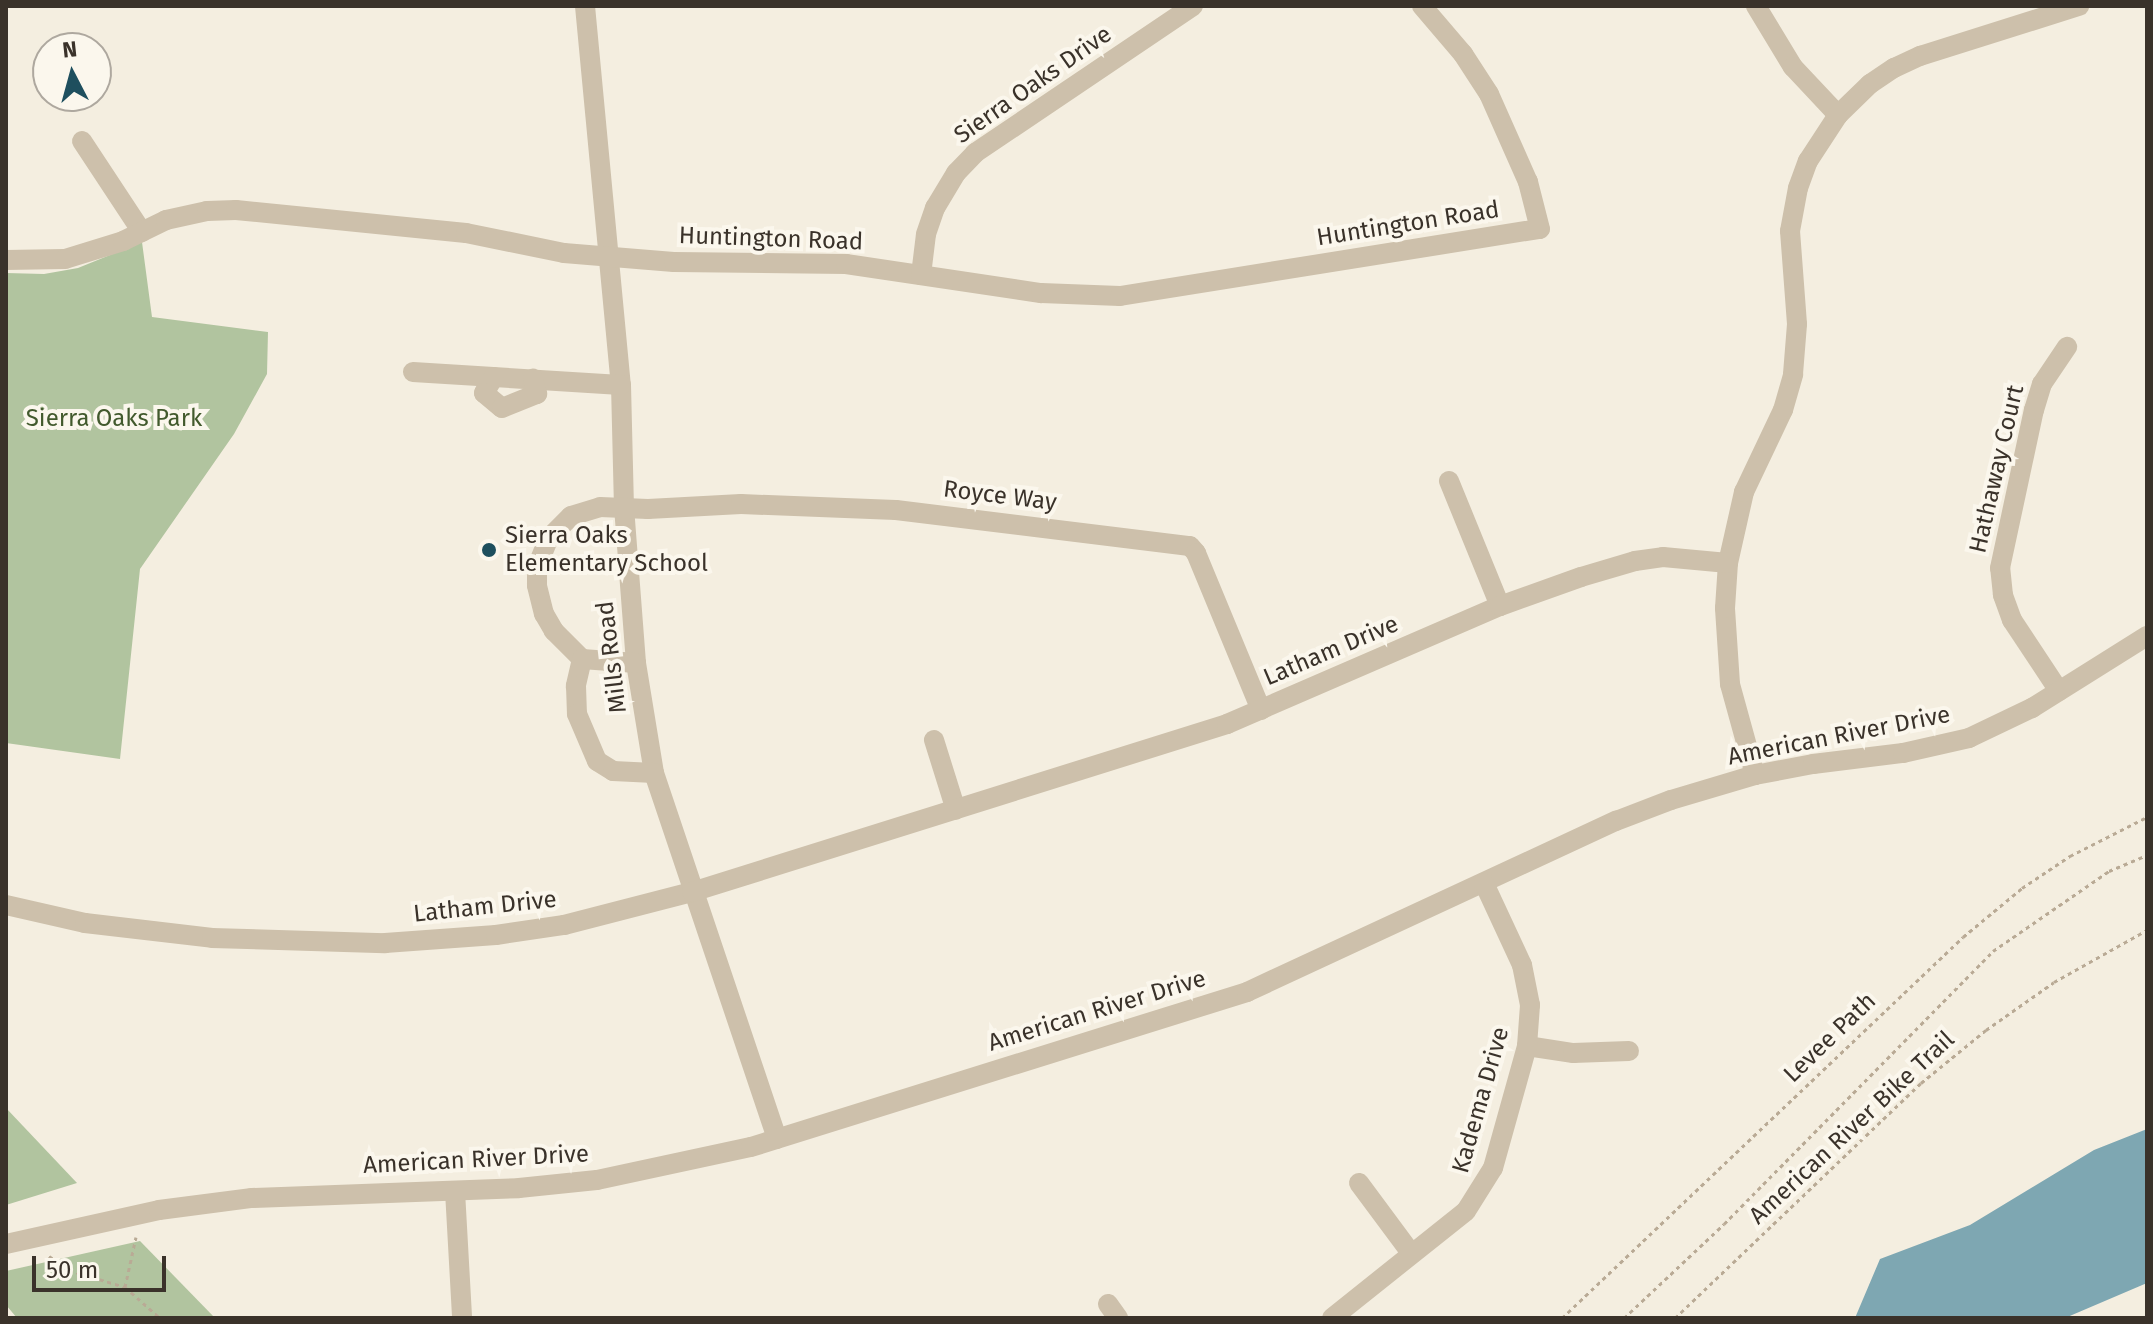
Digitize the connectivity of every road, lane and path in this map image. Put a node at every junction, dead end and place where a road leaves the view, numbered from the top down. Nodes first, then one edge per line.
1 (585, 6) edge
2 (1193, 6) edge
3 (1422, 6) edge
4 (1756, 6) edge
5 (2079, 6) edge
6 (1838, 115) junction
7 (82, 141) dead end
8 (142, 232) junction
9 (609, 256) junction
10 (6, 260) edge
11 (921, 275) junction
12 (2067, 347) dead end
13 (413, 372) dead end
14 (494, 377) junction
15 (533, 379) junction
16 (621, 385) junction
17 (1449, 481) dead end
18 (624, 507) junction
19 (1728, 563) junction
20 (1500, 606) junction
21 (2147, 636) edge
22 (582, 659) junction
23 (636, 663) junction
24 (2059, 691) junction
25 (1261, 710) junction
26 (934, 740) dead end
27 (654, 773) junction
28 (1755, 775) junction
29 (956, 810) junction
30 (2147, 817) edge
31 (2147, 855) edge
32 (1484, 883) junction
33 (692, 892) junction
34 (6, 905) edge
35 (2147, 930) edge
36 (1527, 1046) junction
37 (1629, 1051) dead end
38 (777, 1139) junction
39 (1359, 1183) dead end
40 (455, 1191) junction
41 (136, 1237) dead end
42 (6, 1244) edge
43 (1411, 1253) junction
44 (49, 1256) dead end
45 (125, 1287) junction
46 (160, 1318) edge
47 (462, 1318) edge
48 (1332, 1318) edge
49 (1562, 1318) edge
50 (1624, 1318) edge
51 (1675, 1318) edge

1 - 9 street, Mills Road
2 - 11 street, Sierra Oaks Drive
3 - 11 street, Huntington Road
4 - 6 street
5 - 6 street
6 - 19 street
7 - 8 street
8 - 9 street, Huntington Road
8 - 10 street, Huntington Road
9 - 11 street, Huntington Road
9 - 16 street, Mills Road
12 - 24 street, Hathaway Court
13 - 14 street
14 - 15 street
14 - 15 street
15 - 16 street
16 - 18 street, Mills Road
17 - 20 street
18 - 22 street, Royce Way
18 - 23 street, Mills Road
18 - 25 street, Royce Way
19 - 20 street, Latham Drive
19 - 28 street
20 - 25 street, Latham Drive
21 - 24 street, American River Drive
22 - 23 street
22 - 27 street
23 - 27 street, Mills Road
24 - 28 street, American River Drive
25 - 29 street, Latham Drive
26 - 29 street
27 - 33 street, Mills Road
28 - 32 street, American River Drive
29 - 33 street, Latham Drive
30 - 49 path, Levee Path
31 - 50 path
32 - 36 street, Kadema Drive
32 - 38 street, American River Drive
33 - 34 street, Latham Drive
33 - 38 street, Mills Road
35 - 51 path, American River Bike Trail
36 - 37 street
36 - 43 street, Kadema Drive
38 - 40 street, American River Drive
39 - 43 street
40 - 42 street, American River Drive
40 - 47 street
41 - 45 path
43 - 48 street, Kadema Drive
44 - 45 path
45 - 46 path

